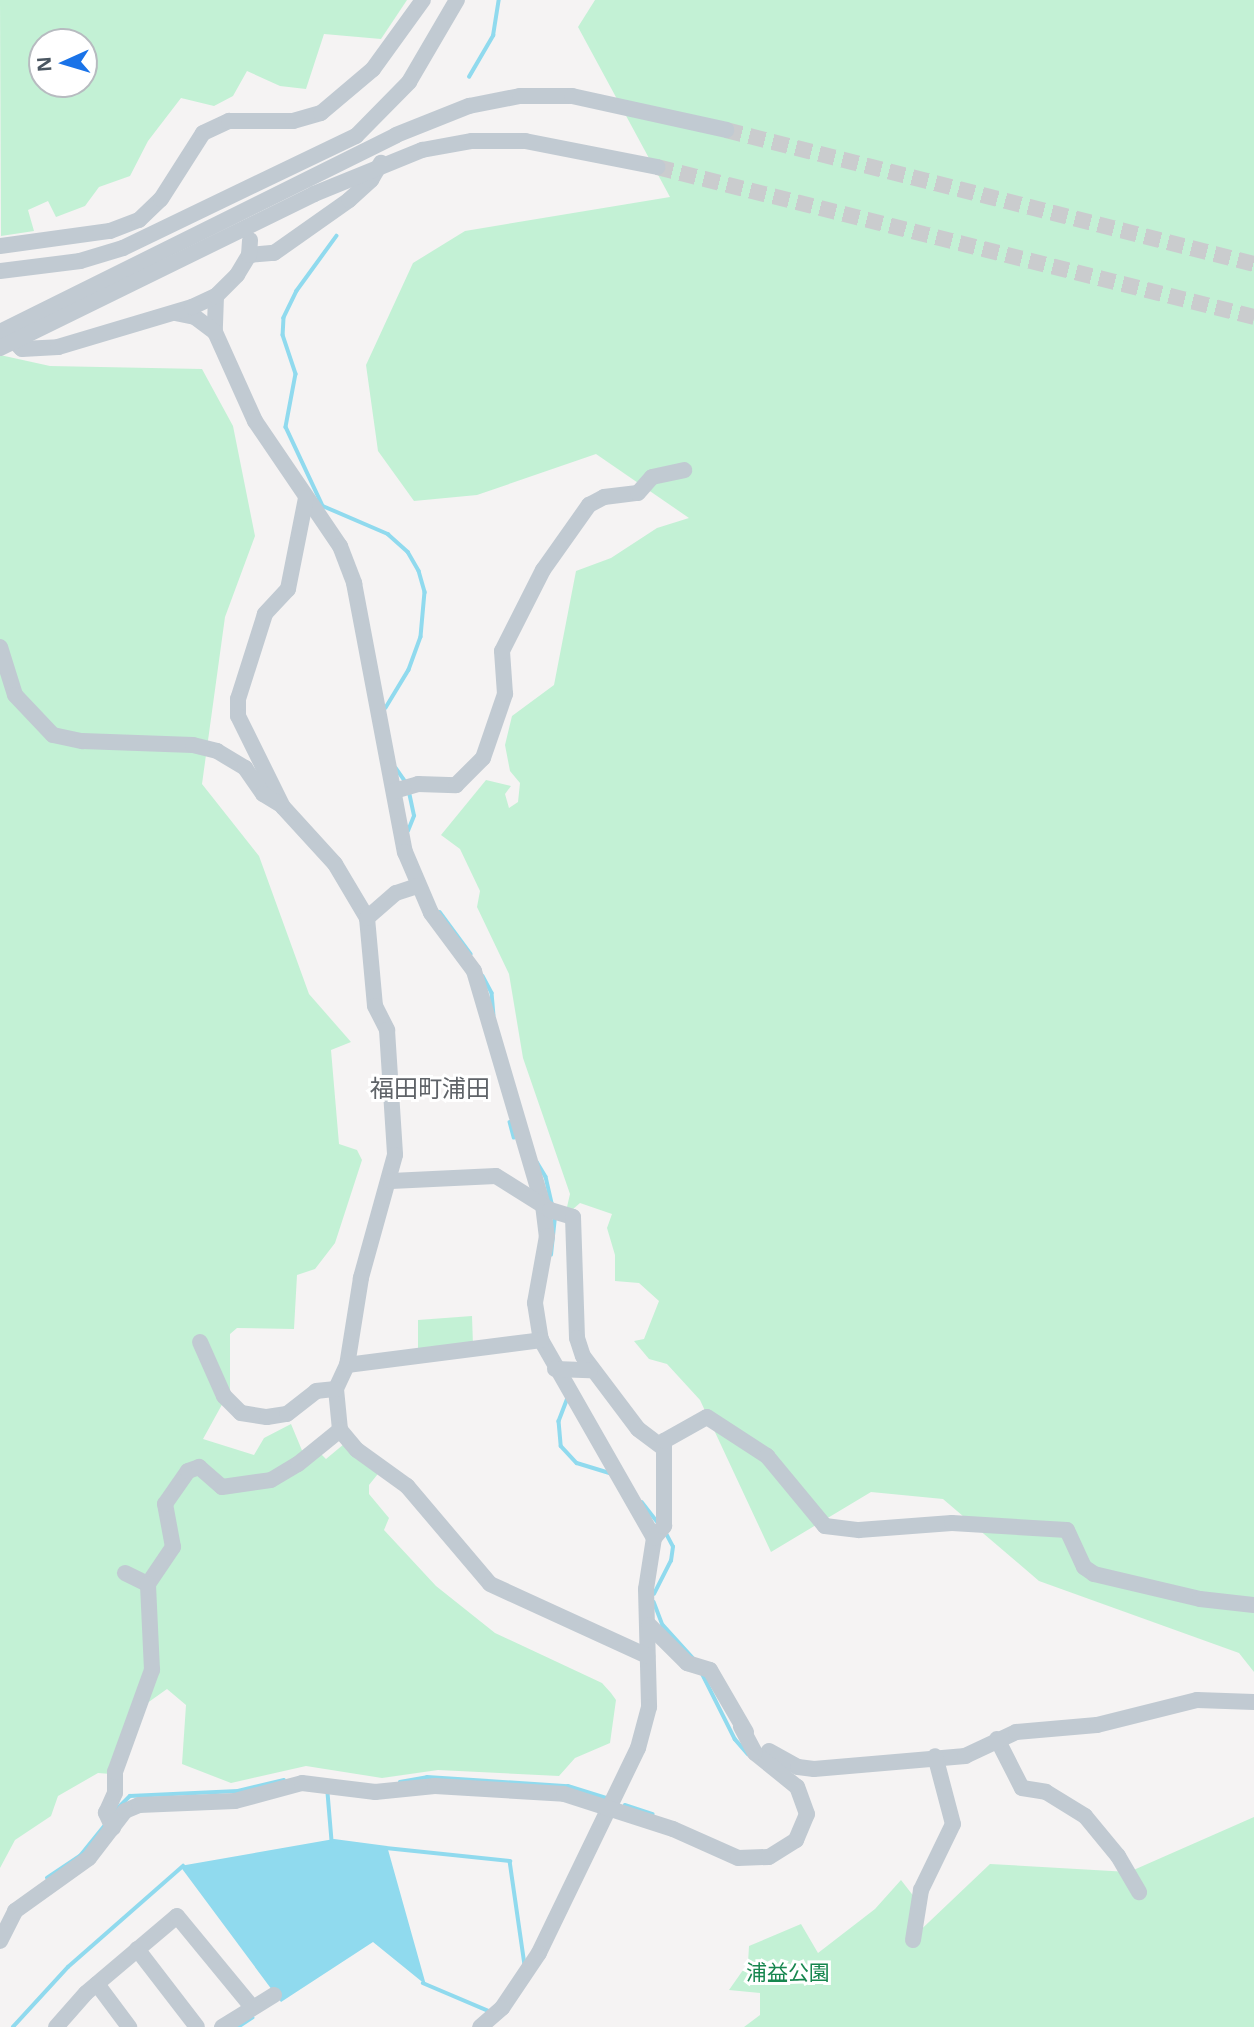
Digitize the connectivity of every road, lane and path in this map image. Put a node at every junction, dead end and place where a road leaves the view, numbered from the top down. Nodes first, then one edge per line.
1 (423, 0) edge
2 (457, 0) edge
3 (726, 131) tunnel mouth
4 (381, 163) junction
5 (657, 167) tunnel mouth
6 (3, 244) edge
7 (0, 271) edge
8 (216, 296) junction
9 (175, 313) junction
10 (0, 332) edge
11 (215, 332) junction
12 (7, 345) edge
13 (684, 470) dead end
14 (306, 498) junction
15 (0, 647) edge
16 (403, 788) junction
17 (283, 807) junction
18 (417, 886) junction
19 (367, 918) junction
20 (391, 1181) junction
21 (550, 1208) junction
22 (541, 1340) junction
23 (200, 1342) dead end
24 (347, 1365) junction
25 (561, 1368) junction
26 (590, 1370) junction
27 (336, 1389) junction
28 (340, 1430) junction
29 (663, 1448) junction
30 (659, 1532) junction
31 (125, 1573) dead end
32 (148, 1584) junction
33 (1254, 1605) edge
34 (649, 1625) junction
35 (648, 1656) junction
36 (1254, 1702) edge
37 (741, 1727) junction
38 (998, 1739) junction
39 (935, 1756) junction
40 (612, 1809) junction
41 (113, 1828) junction
42 (1139, 1892) dead end
43 (913, 1940) dead end
44 (0, 1941) edge
45 (137, 1949) junction
46 (97, 1984) junction
47 (274, 1995) dead end
48 (252, 2007) junction
49 (234, 2024) edge
50 (58, 2026) edge
51 (129, 2027) edge
52 (197, 2027) edge
53 (480, 2027) edge

1 - 6 street
2 - 7 street
3 - 10 street
4 - 5 street
4 - 8 street
4 - 12 street
8 - 9 street
8 - 11 street
9 - 11 street
9 - 12 street
11 - 14 street
13 - 16 street
14 - 16 street
14 - 17 street
15 - 17 street
16 - 18 street
17 - 19 street
18 - 19 street
18 - 21 street
19 - 20 street
20 - 21 street
20 - 24 street
21 - 22 street
21 - 26 street
22 - 24 street
22 - 25 street
23 - 27 street
24 - 27 street
25 - 26 street
25 - 30 street
26 - 29 street
27 - 28 street
28 - 32 street
28 - 35 street
29 - 30 street
29 - 33 street
30 - 34 street
31 - 32 street
32 - 41 street
34 - 35 street
34 - 37 street
35 - 40 street
36 - 38 street
37 - 39 street
37 - 40 street
38 - 39 street
38 - 42 street
39 - 43 street
40 - 41 street
40 - 53 street
41 - 44 street
45 - 46 street
45 - 48 street
45 - 52 street
46 - 50 street
46 - 51 street
47 - 48 street
48 - 49 street

